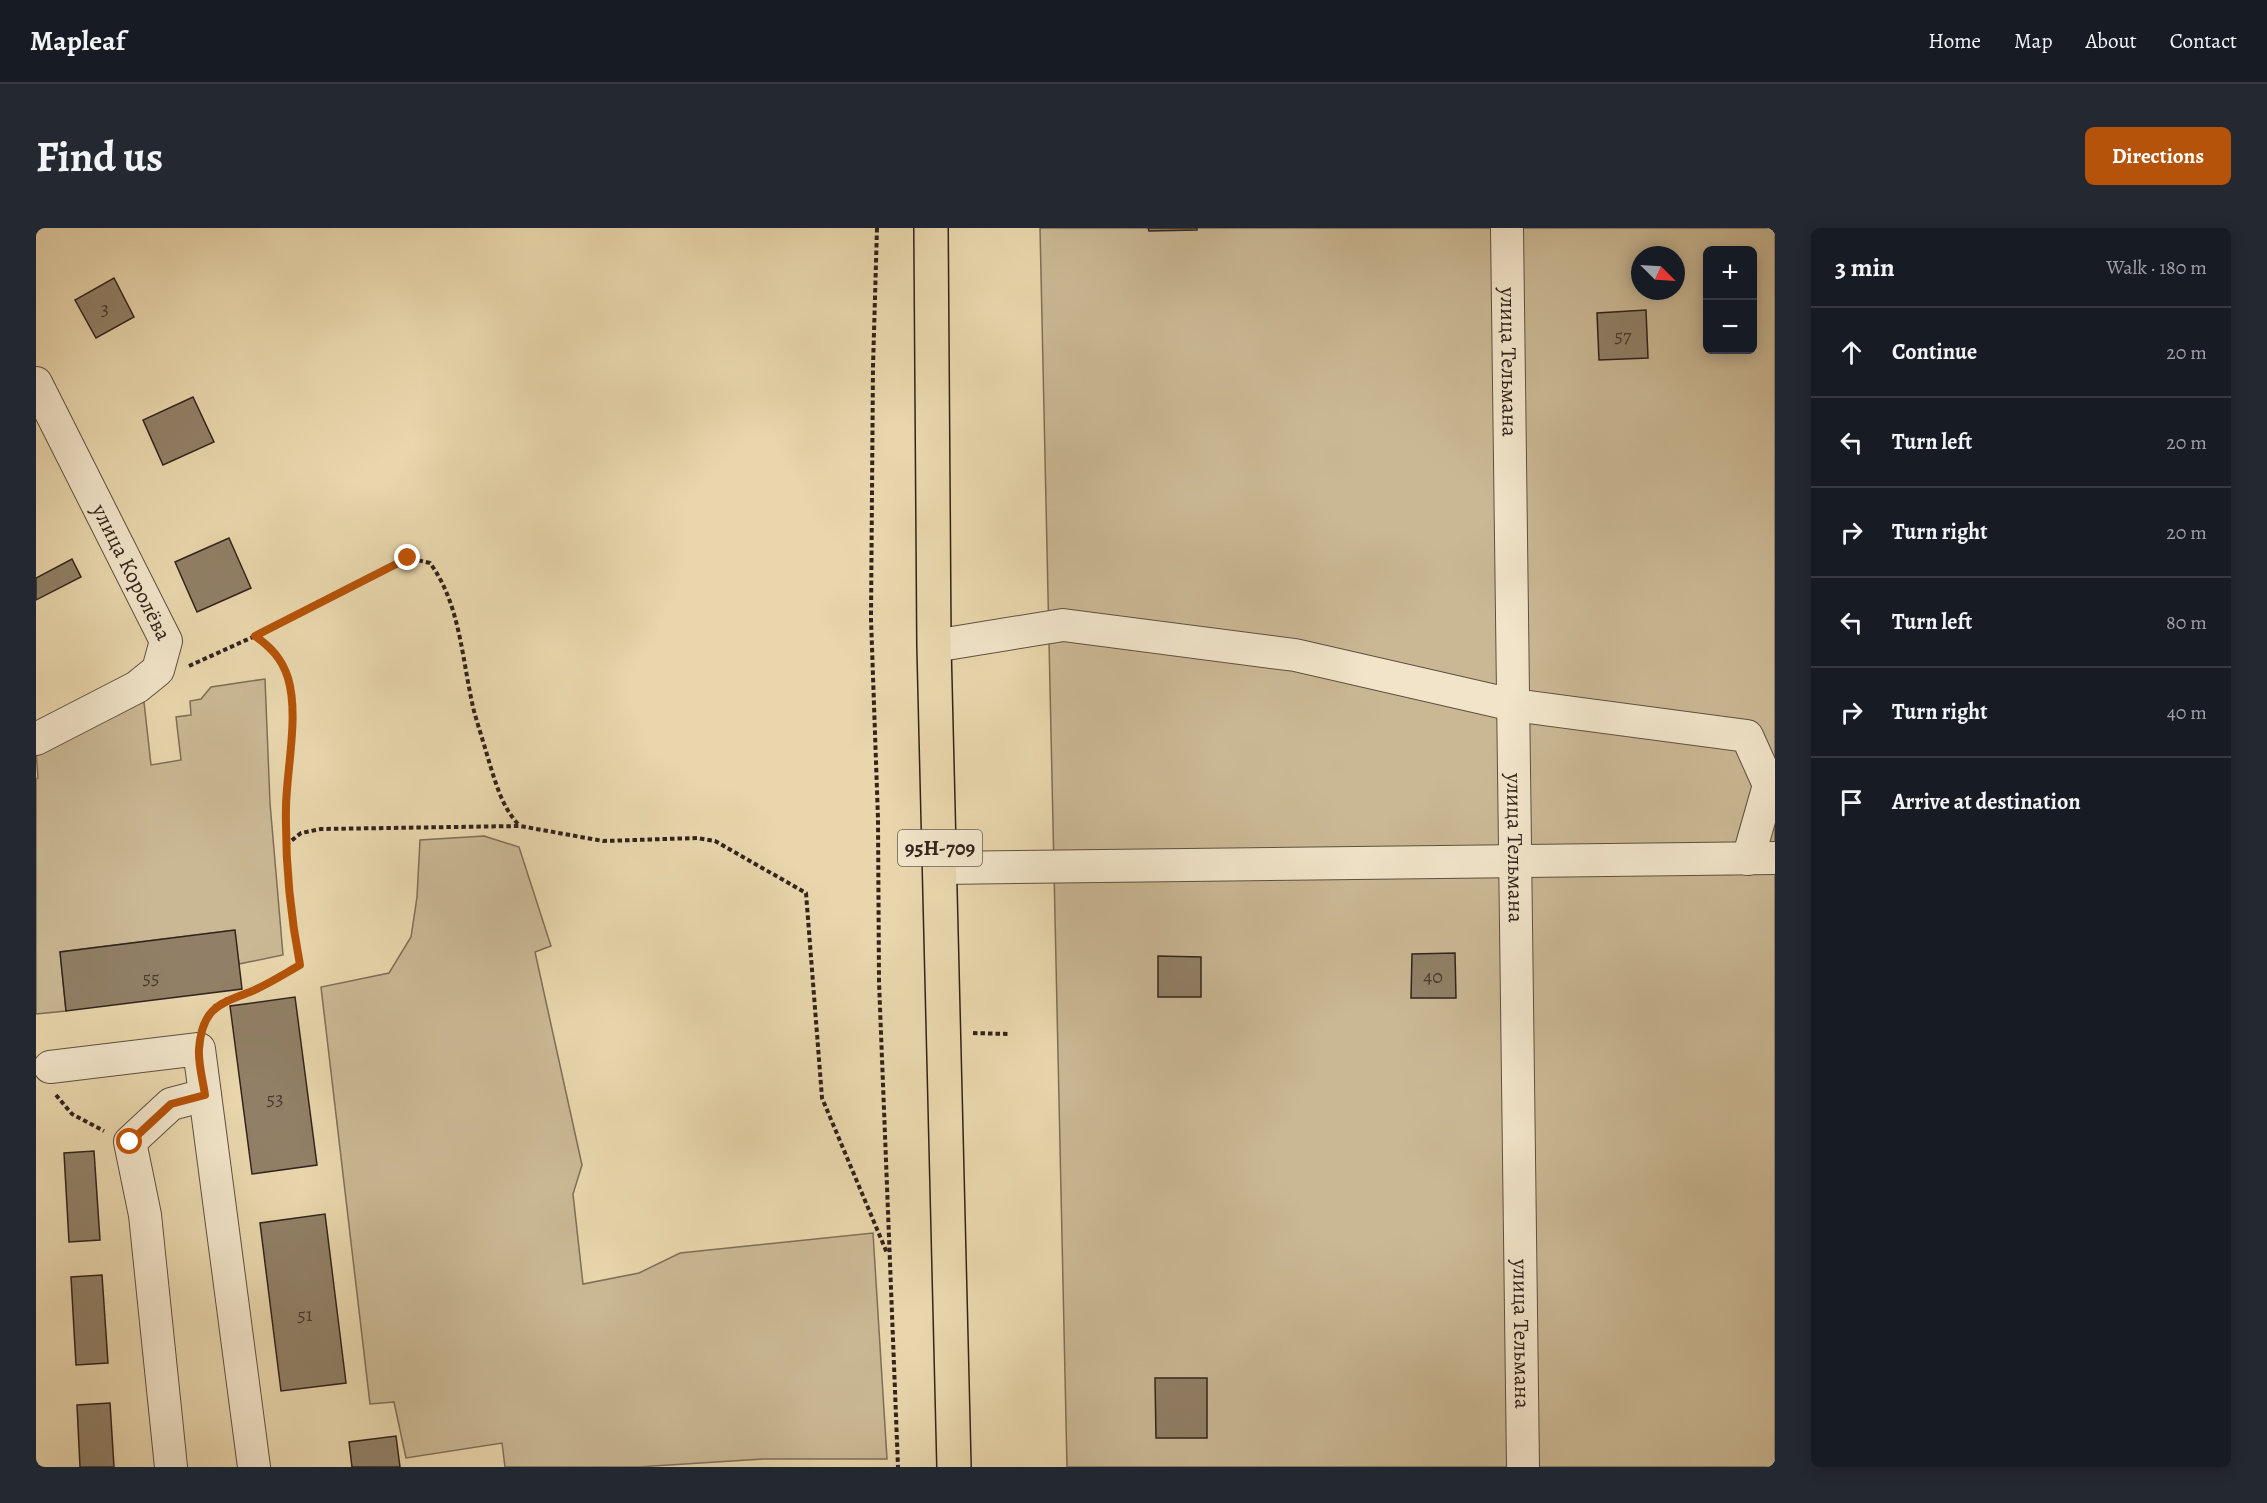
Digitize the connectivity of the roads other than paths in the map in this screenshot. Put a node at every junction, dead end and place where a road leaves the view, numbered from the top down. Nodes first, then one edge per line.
1 (931, 228) edge
2 (1508, 228) edge
3 (36, 383) edge
4 (934, 646) junction
5 (1513, 705) junction
6 (36, 739) edge
7 (1762, 858) edge
8 (1516, 862) junction
9 (940, 868) junction
10 (50, 1067) road end
11 (205, 1095) junction
12 (171, 1467) edge
13 (254, 1467) edge
14 (954, 1467) edge
15 (1522, 1467) edge

1 - 4 main road, 95Н-709
2 - 5 street, улица Тельмана
3 - 6 street, улица Королёва
4 - 5 street
4 - 9 main road, 95Н-709
5 - 7 street
5 - 8 street, улица Тельмана
7 - 8 street
8 - 9 street
8 - 15 street, улица Тельмана
9 - 14 main road, 95Н-709
10 - 11 street
11 - 12 street
11 - 13 street

